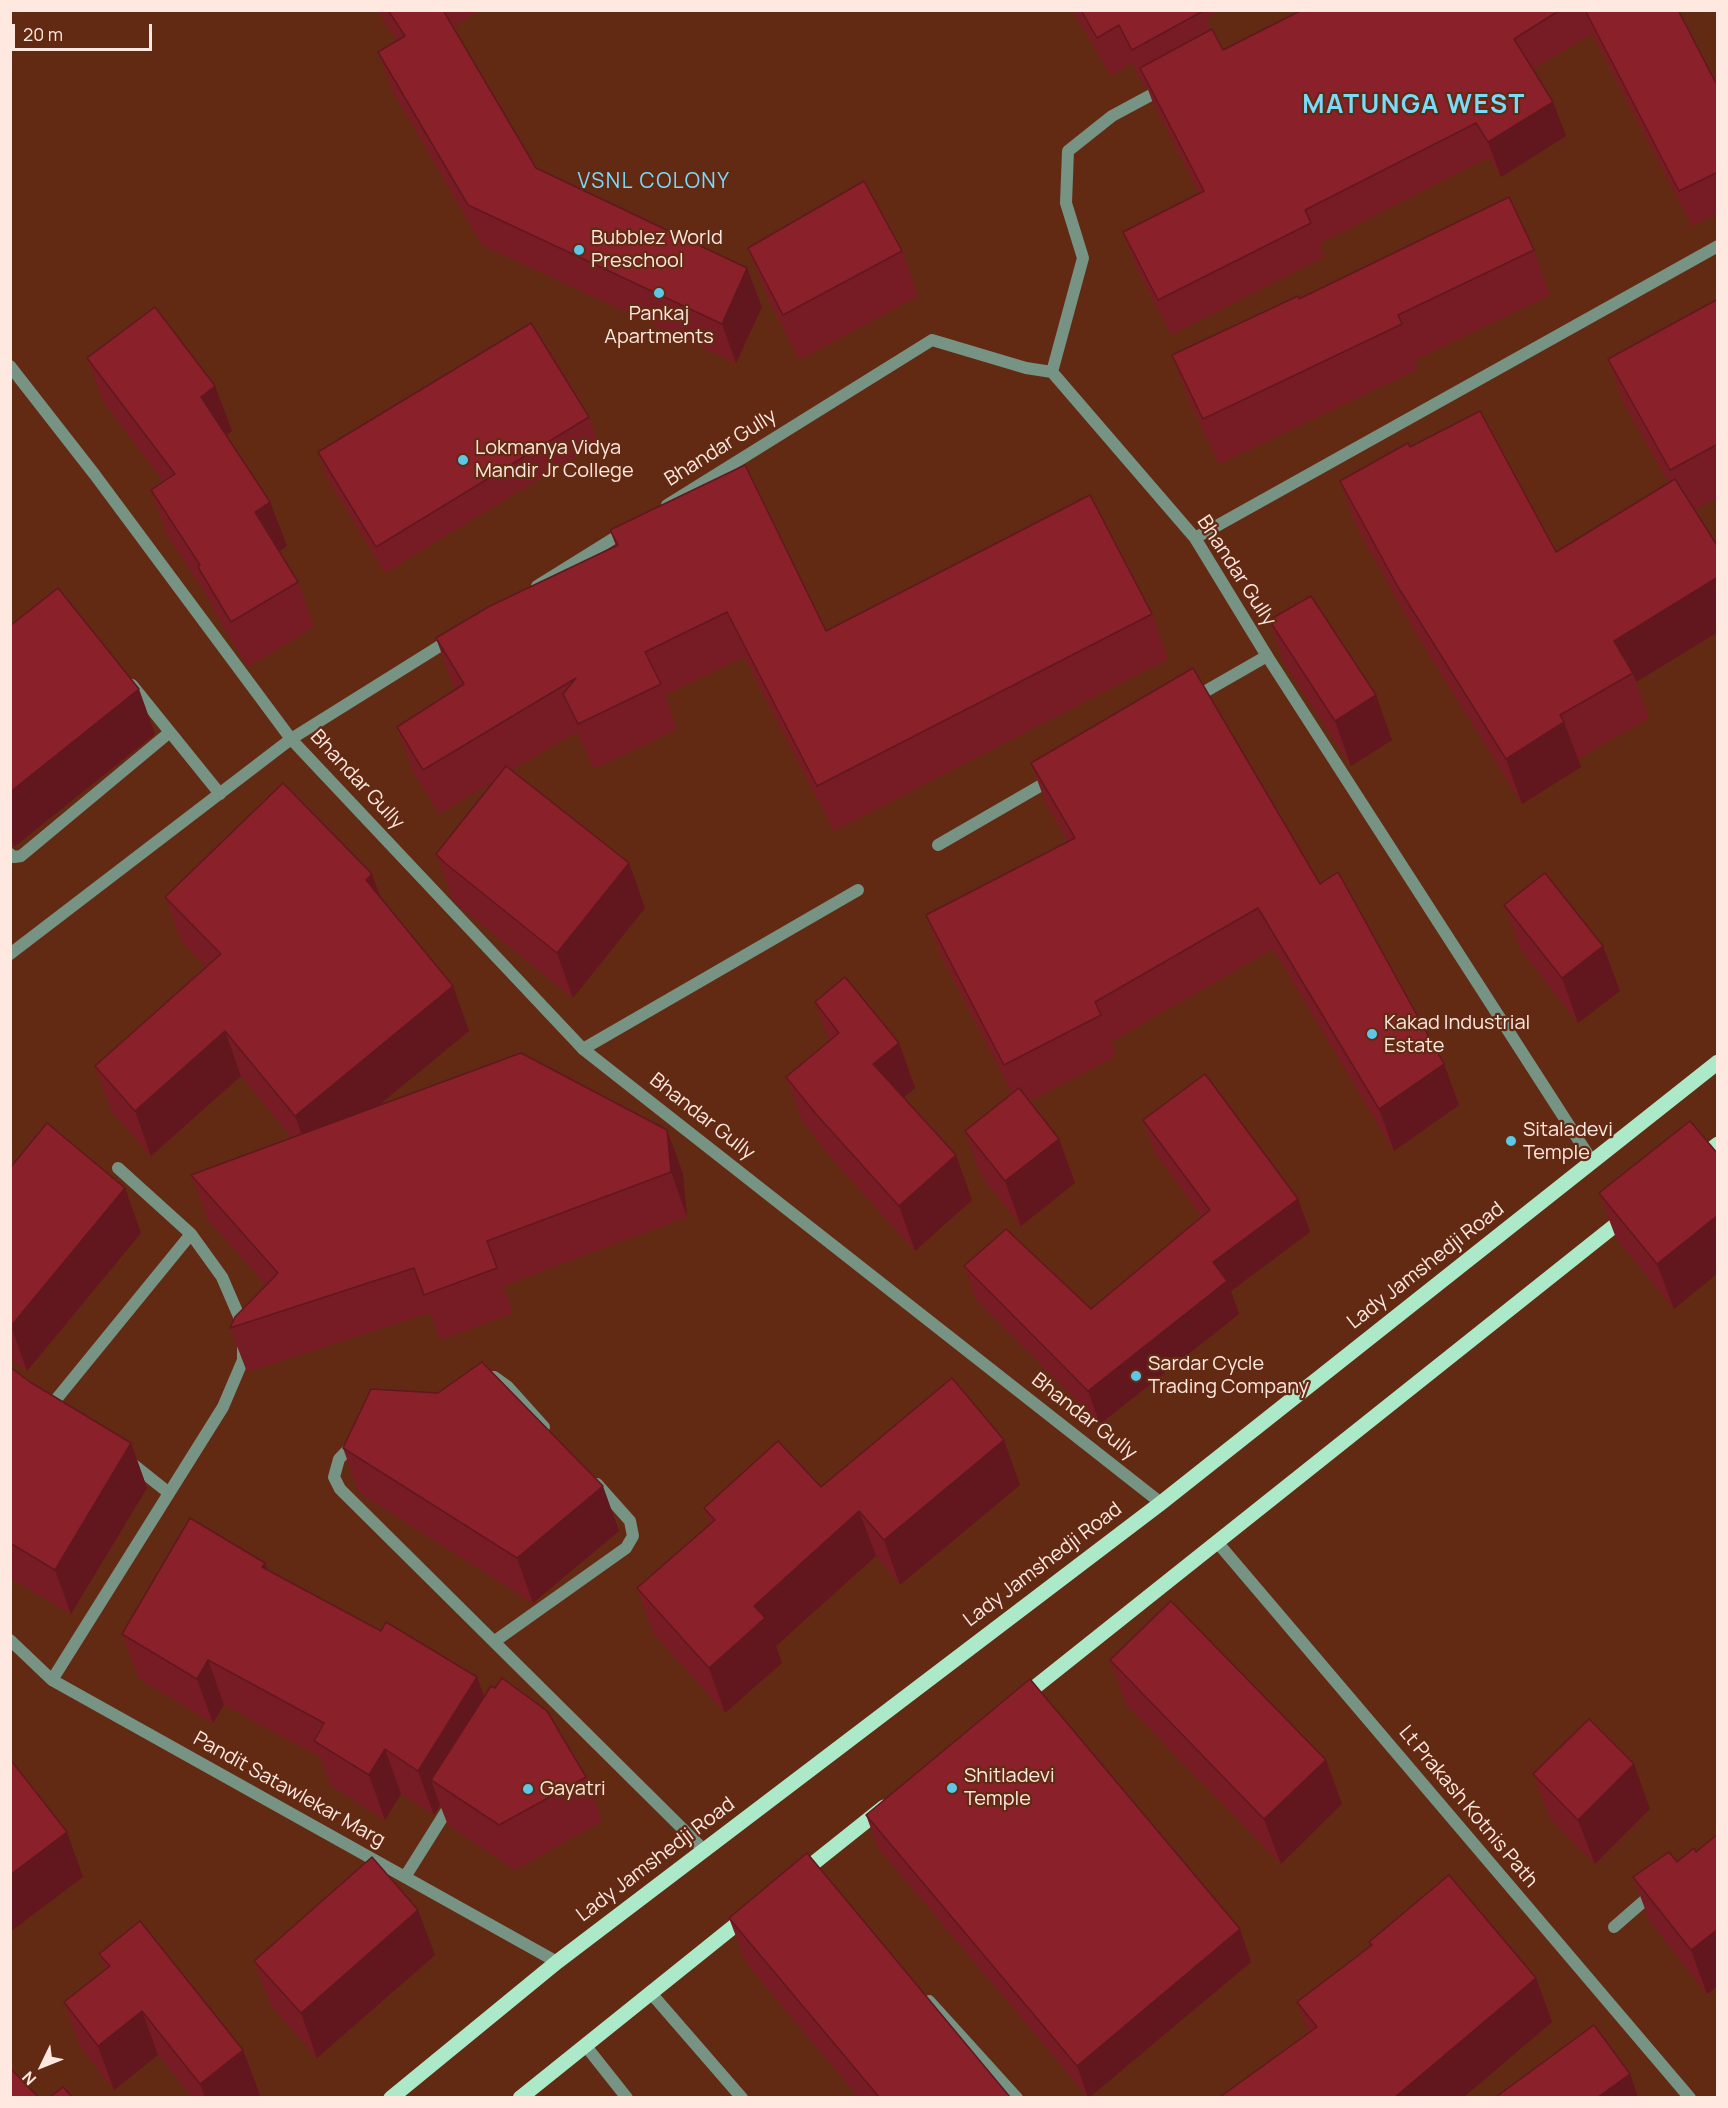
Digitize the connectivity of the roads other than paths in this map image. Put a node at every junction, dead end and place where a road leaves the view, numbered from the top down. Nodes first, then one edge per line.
1 (1173, 83) edge
2 (1718, 246) edge
3 (10, 366) edge
4 (1052, 372) junction
5 (657, 511) edge
6 (637, 524) edge
7 (1195, 538) junction
8 (525, 593) edge
9 (464, 631) edge
10 (1267, 656) junction
11 (126, 678) edge
12 (1176, 708) edge
13 (170, 732) junction
14 (291, 739) junction
15 (1062, 773) edge
16 (220, 794) junction
17 (938, 845) dead end
18 (10, 854) edge
19 (858, 890) dead end
20 (10, 954) edge
21 (583, 1049) junction
22 (1718, 1062) edge
23 (1718, 1144) edge
24 (1592, 1161) junction
25 (118, 1168) dead end
26 (1681, 1173) edge
27 (1644, 1202) edge
28 (191, 1234) junction
29 (479, 1378) edge
30 (72, 1416) edge
31 (554, 1437) edge
32 (362, 1438) edge
33 (116, 1451) edge
34 (585, 1471) edge
35 (169, 1493) junction
36 (1161, 1503) junction
37 (1217, 1542) junction
38 (10, 1640) edge
39 (495, 1641) junction
40 (52, 1680) junction
41 (1012, 1705) edge
42 (458, 1792) edge
43 (891, 1801) edge
44 (704, 1850) junction
45 (405, 1877) junction
46 (789, 1882) edge
47 (1667, 1896) edge
48 (761, 1905) edge
49 (1614, 1927) dead end
50 (557, 1962) junction
51 (650, 1992) junction
52 (921, 1992) edge
53 (585, 2045) junction
54 (391, 2097) edge
55 (520, 2097) edge
56 (627, 2097) edge
57 (742, 2097) edge
58 (1017, 2097) edge
59 (1687, 2097) edge

1 - 4 street
2 - 7 street
3 - 14 street
4 - 5 street, Bhandar Gully
4 - 7 street, Bhandar Gully
6 - 8 street
7 - 10 street, Bhandar Gully
9 - 14 street, Bhandar Gully
10 - 12 street
10 - 24 street, Bhandar Gully
11 - 13 street
13 - 16 street
13 - 18 street
14 - 16 street
14 - 21 street, Bhandar Gully
15 - 17 street
16 - 20 street
19 - 21 street
21 - 36 street, Bhandar Gully
22 - 24 main road, Lady Jamshedji Road
23 - 26 main road
24 - 36 main road, Lady Jamshedji Road
25 - 28 street
27 - 37 main road
28 - 30 street
28 - 35 street
29 - 31 street
32 - 39 street
33 - 35 street
34 - 39 street
35 - 40 street
36 - 44 main road, Lady Jamshedji Road
37 - 41 main road
37 - 59 street, Lt Prakash Kotnis Path
38 - 40 street, Pandit Satawlekar Marg
39 - 44 street
40 - 45 street, Pandit Satawlekar Marg
42 - 45 street
43 - 46 main road
44 - 50 main road, Lady Jamshedji Road
45 - 50 street, Pandit Satawlekar Marg
47 - 49 street
48 - 51 main road
50 - 54 main road, Lady Jamshedji Road
51 - 53 main road
51 - 57 street
52 - 58 street
53 - 55 main road
53 - 56 street

